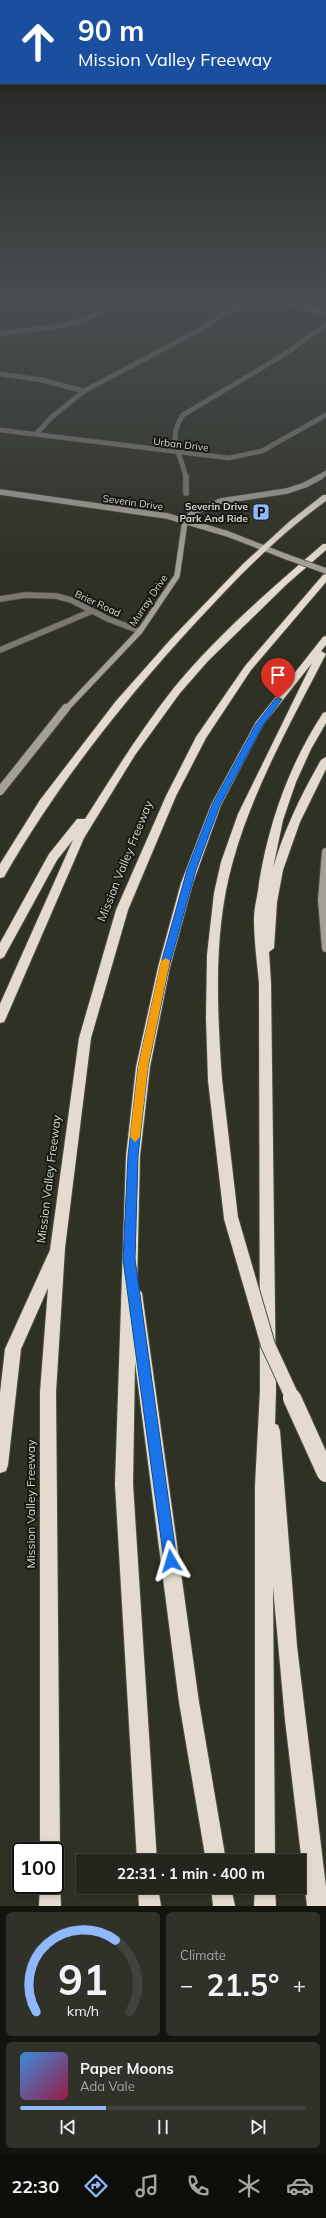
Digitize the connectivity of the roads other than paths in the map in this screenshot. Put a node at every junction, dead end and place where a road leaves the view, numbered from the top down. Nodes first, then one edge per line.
1 (72, 388) edge
2 (90, 388) edge
3 (228, 388) edge
4 (84, 391) junction
5 (326, 415) edge
6 (0, 430) edge
7 (36, 434) junction
8 (177, 452) junction
9 (326, 474) edge
10 (0, 492) edge
11 (186, 492) dead end
12 (326, 497) edge
13 (185, 521) junction
14 (326, 546) edge
15 (264, 548) junction
16 (326, 571) edge
17 (326, 577) edge
18 (0, 599) edge
19 (92, 611) junction
20 (140, 631) junction
21 (326, 639) edge
22 (326, 644) edge
23 (0, 650) edge
24 (326, 715) edge
25 (326, 760) edge
26 (109, 786) junction
27 (0, 791) edge
28 (326, 852) edge
29 (0, 874) edge
30 (326, 948) edge
31 (0, 954) edge
32 (265, 983) junction
33 (0, 1018) edge
34 (58, 1248) junction
35 (129, 1259) junction
36 (268, 1390) junction
37 (0, 1465) edge
38 (326, 1473) edge
39 (50, 1842) edge
40 (147, 1854) edge
41 (215, 1854) edge
42 (265, 1854) edge
43 (50, 1894) edge
44 (149, 1894) edge
45 (222, 1894) edge
46 (265, 1894) edge
47 (50, 1906) edge
48 (150, 1906) edge
49 (224, 1906) edge
50 (265, 1906) edge
51 (318, 1906) edge

1 - 4 street
2 - 4 street
3 - 8 street
4 - 7 street
5 - 8 street, Urban Drive
6 - 7 street, Urban Drive
7 - 8 street, Urban Drive
8 - 11 street
9 - 13 main road
10 - 13 main road, Severin Drive
12 - 15 highway
13 - 15 main road, Severin Drive
13 - 20 main road, Murray Drive
14 - 26 highway
15 - 16 main road, Severin Drive, bridge
15 - 29 highway
17 - 34 highway, Mission Valley Freeway
18 - 19 street, Brier Road
19 - 20 street, Brier Road
19 - 23 street
20 - 27 main road, Murray Drive
21 - 35 highway
22 - 38 highway, bridge
24 - 32 highway
25 - 32 highway
26 - 31 highway
26 - 33 highway
28 - 30 main road
32 - 36 highway
34 - 37 highway
34 - 39 highway, Mission Valley Freeway
35 - 40 highway
35 - 41 highway
36 - 42 highway
36 - 51 highway
43 - 47 highway
44 - 48 highway
45 - 49 highway
46 - 50 highway

